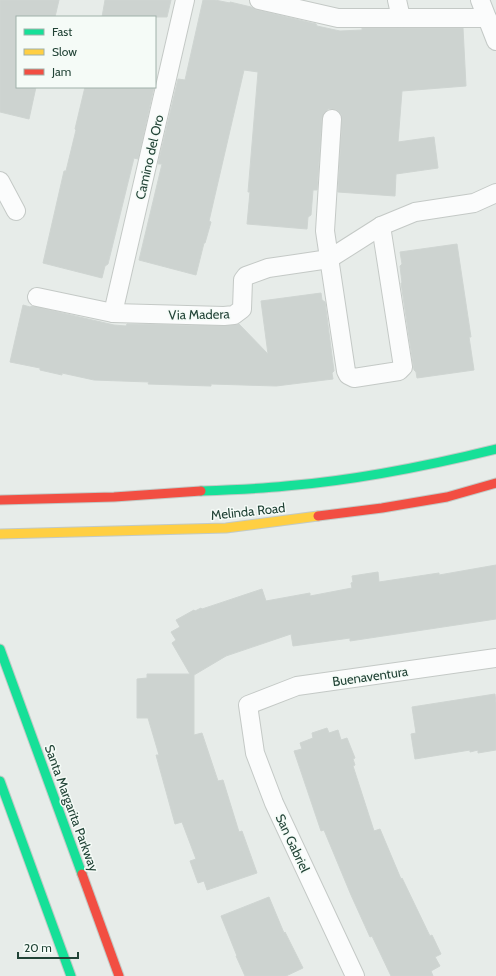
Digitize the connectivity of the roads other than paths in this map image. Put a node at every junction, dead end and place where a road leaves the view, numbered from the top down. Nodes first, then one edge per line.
1 (185, 0) edge
2 (259, 0) edge
3 (397, 0) edge
4 (480, 0) edge
5 (401, 18) junction
6 (487, 18) junction
7 (496, 41) edge
8 (332, 119) dead end
9 (0, 181) edge
10 (496, 193) edge
11 (16, 211) dead end
12 (381, 226) junction
13 (329, 259) junction
14 (38, 297) dead end
15 (113, 314) junction
16 (496, 449) edge
17 (496, 483) edge
18 (0, 500) edge
19 (0, 534) edge
20 (0, 649) edge
21 (496, 658) edge
22 (248, 705) joint
23 (0, 781) edge
24 (70, 976) edge
25 (119, 976) edge
26 (355, 976) edge

1 - 15 street, Camino del Oro
2 - 5 street
3 - 5 street
4 - 6 street
5 - 6 street
6 - 7 street
8 - 13 street
9 - 11 street
10 - 12 street, Via Madera
12 - 13 street, Via Madera
12 - 13 street
13 - 15 street, Via Madera
14 - 15 street, Via Madera
16 - 18 main road, Melinda Road
17 - 19 main road, Melinda Road
20 - 25 main road, Santa Margarita Parkway
21 - 22 street, Buenaventura
22 - 26 street, San Gabriel
23 - 24 main road

